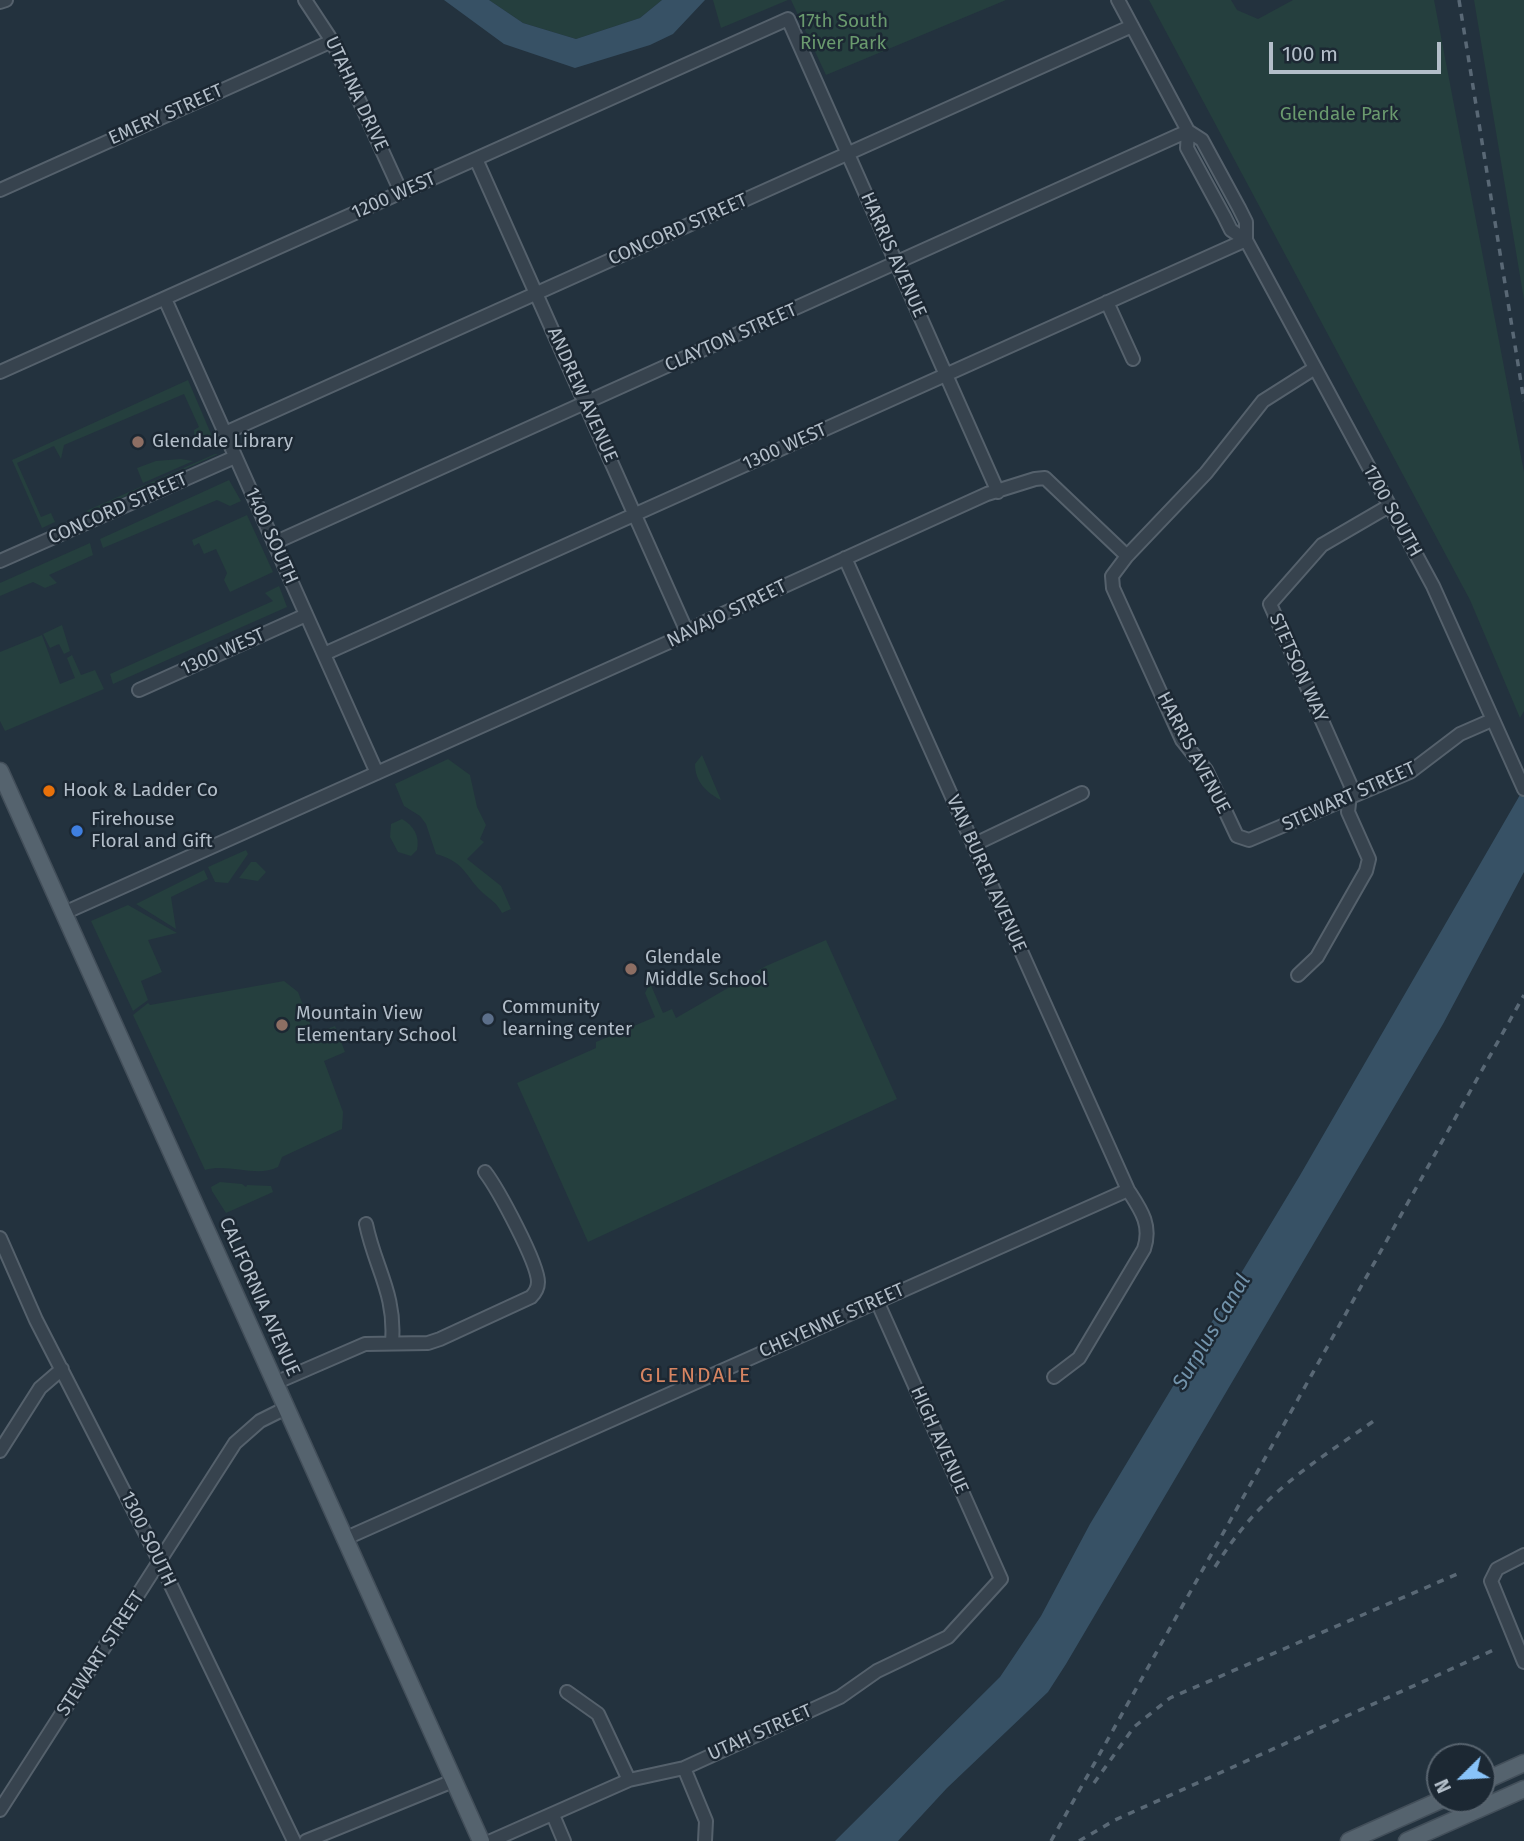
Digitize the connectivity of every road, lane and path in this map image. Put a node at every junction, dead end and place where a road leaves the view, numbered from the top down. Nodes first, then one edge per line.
1 (6, 0) edge
2 (305, 0) edge
3 (1118, 0) edge
4 (0, 2) edge
5 (788, 19) joint
6 (1132, 26) junction
7 (332, 41) junction
8 (1188, 131) junction
9 (848, 153) junction
10 (476, 159) junction
11 (0, 190) edge
12 (401, 192) junction
13 (1246, 240) junction
14 (897, 264) junction
15 (537, 293) junction
16 (164, 299) junction
17 (1107, 302) junction
18 (1133, 359) dead end
19 (1315, 368) junction
20 (0, 372) edge
21 (946, 375) junction
22 (586, 404) junction
23 (225, 433) junction
24 (235, 457) junction
25 (998, 492) junction
26 (1389, 506) junction
27 (635, 514) junction
28 (274, 543) junction
29 (1127, 556) junction
30 (845, 558) junction
31 (0, 561) edge
32 (306, 615) junction
33 (687, 632) junction
34 (324, 654) junction
35 (139, 690) dead end
36 (1492, 720) junction
37 (0, 771) edge
38 (377, 772) junction
39 (1524, 789) edge
40 (1082, 793) dead end
41 (1350, 798) junction
42 (1237, 836) joint
43 (973, 845) junction
44 (64, 913) junction
45 (1298, 975) dead end
46 (485, 1172) dead end
47 (1128, 1189) junction
48 (366, 1224) dead end
49 (0, 1238) edge
50 (877, 1301) junction
51 (393, 1342) junction
52 (61, 1369) junction
53 (1054, 1377) dead end
54 (275, 1383) junction
55 (286, 1408) junction
56 (0, 1451) edge
57 (344, 1539) junction
58 (1524, 1555) edge
59 (159, 1562) junction
60 (1001, 1579) joint
61 (1524, 1662) edge
62 (567, 1692) dead end
63 (1524, 1763) edge
64 (684, 1768) junction
65 (1496, 1776) edge
66 (629, 1780) junction
67 (453, 1781) junction
68 (1524, 1789) edge
69 (1426, 1807) edge
70 (0, 1810) edge
71 (552, 1815) junction
72 (294, 1841) edge
73 (306, 1841) edge
74 (481, 1841) edge
75 (491, 1841) edge
76 (564, 1841) edge
77 (705, 1841) edge
78 (1349, 1841) edge
79 (1407, 1841) edge

1 - 4 street
2 - 7 street, UTAHNA DRIVE
3 - 6 street, 1700 SOUTH
5 - 9 street, HARRIS AVENUE
5 - 10 street, 1200 WEST
6 - 8 street, 1700 SOUTH
6 - 9 street, CONCORD STREET
7 - 11 street, EMERY STREET
7 - 12 street, UTAHNA DRIVE
8 - 13 street, 1700 SOUTH
8 - 14 street, CLAYTON STREET
9 - 14 street, HARRIS AVENUE
9 - 15 street, CONCORD STREET
10 - 12 street, 1200 WEST
10 - 15 street, ANDREW AVENUE
12 - 16 street, 1200 WEST
13 - 17 street, 1300 WEST
13 - 19 street, 1700 SOUTH
14 - 21 street, HARRIS AVENUE
14 - 22 street, CLAYTON STREET
15 - 22 street, ANDREW AVENUE
15 - 23 street, CONCORD STREET
16 - 20 street, 1200 WEST
16 - 23 street, 1400 SOUTH
17 - 18 street
17 - 21 street, 1300 WEST
19 - 26 street, 1700 SOUTH
19 - 29 street
21 - 25 street, HARRIS AVENUE
21 - 27 street, 1300 WEST
22 - 27 street, ANDREW AVENUE
22 - 28 street, CLAYTON STREET
23 - 24 street, 1400 SOUTH
24 - 28 street, 1400 SOUTH
24 - 31 street, CONCORD STREET
25 - 29 street, NAVAJO STREET
25 - 30 street, NAVAJO STREET
26 - 36 street, 1700 SOUTH
26 - 41 street, STETSON WAY
27 - 33 street, ANDREW AVENUE
27 - 34 street, 1300 WEST
28 - 32 street, 1400 SOUTH
29 - 42 street, HARRIS AVENUE
30 - 33 street, NAVAJO STREET
30 - 43 street, VAN BUREN AVENUE
32 - 34 street, 1400 SOUTH
32 - 35 street, 1300 WEST
33 - 38 street, NAVAJO STREET
34 - 38 street, 1400 SOUTH
36 - 39 street, 1700 SOUTH
36 - 41 street, STEWART STREET
37 - 44 main road, CALIFORNIA AVENUE
38 - 44 street, NAVAJO STREET
40 - 43 street
41 - 42 street, STEWART STREET
41 - 45 street
43 - 47 street, VAN BUREN AVENUE
44 - 54 main road, CALIFORNIA AVENUE
46 - 51 street
47 - 50 street, CHEYENNE STREET
47 - 53 street, VAN BUREN AVENUE
48 - 51 street
49 - 52 street, 1300 SOUTH
50 - 57 street, CHEYENNE STREET
50 - 60 street, HIGH AVENUE
51 - 54 street
52 - 56 street
52 - 59 street, 1300 SOUTH
54 - 55 main road, CALIFORNIA AVENUE
55 - 57 main road, CALIFORNIA AVENUE
55 - 59 street, STEWART STREET
57 - 67 main road, CALIFORNIA AVENUE
58 - 61 street
59 - 70 street, STEWART STREET
59 - 72 street, 1300 SOUTH
60 - 64 street, UTAH STREET
62 - 66 street
63 - 65 main road
64 - 66 street, UTAH STREET
64 - 77 street
66 - 71 street, UTAH STREET
67 - 73 street
67 - 74 main road, CALIFORNIA AVENUE
68 - 79 main road
69 - 78 main road
71 - 75 street, UTAH STREET
71 - 76 street

